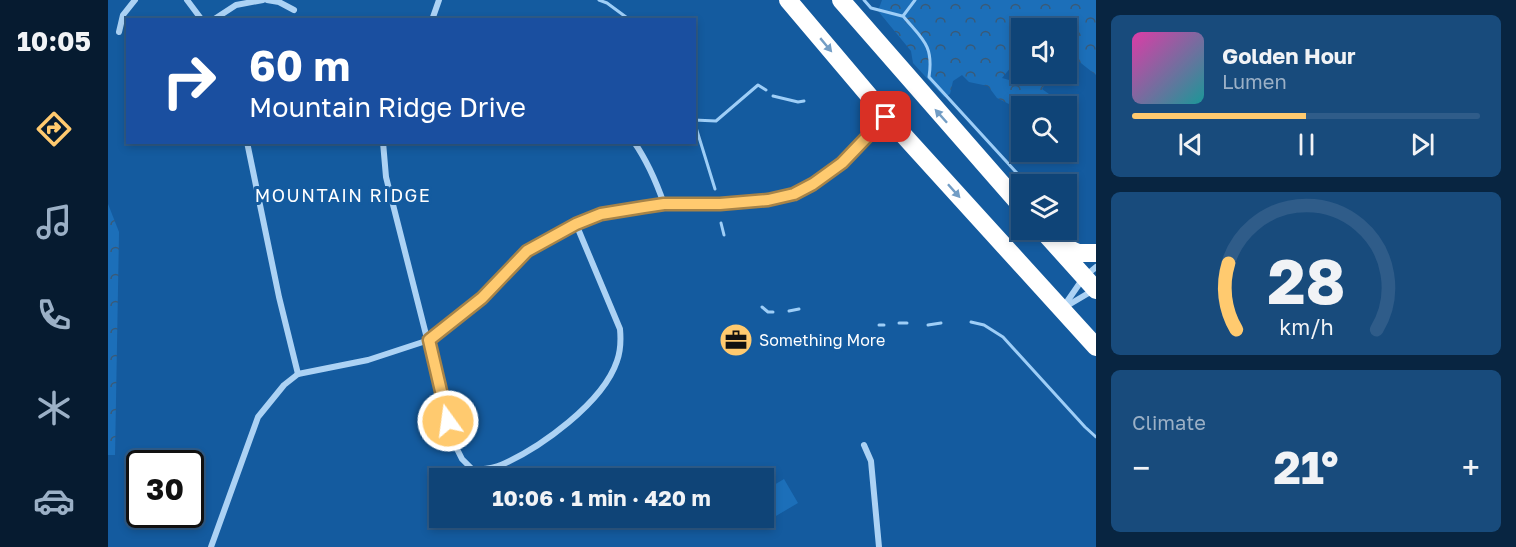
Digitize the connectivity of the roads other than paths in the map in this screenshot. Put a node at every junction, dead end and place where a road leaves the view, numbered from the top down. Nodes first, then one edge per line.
1 (135, 0) edge
2 (187, 0) edge
3 (265, 0) edge
4 (440, 0) edge
5 (788, 0) edge
6 (841, 0) edge
7 (294, 10) dead end
8 (200, 18) edge
9 (216, 18) edge
10 (433, 18) edge
11 (119, 32) dead end
12 (886, 117) junction
13 (247, 144) edge
14 (383, 144) edge
15 (635, 144) edge
16 (1011, 194) edge
17 (664, 204) junction
18 (576, 224) junction
19 (1051, 240) edge
20 (1055, 240) edge
21 (1096, 253) edge
22 (1093, 282) edge
23 (1062, 309) junction
24 (429, 340) junction
25 (1096, 347) edge
26 (298, 374) junction
27 (864, 445) dead end
28 (211, 547) edge
29 (879, 547) edge

1 - 11 street
2 - 8 street
3 - 7 street
3 - 9 street
4 - 10 street
5 -> 12 highway
16 -> 6 highway
12 - 17 street
12 -> 23 highway
13 - 26 street
14 - 24 street
15 - 17 street
17 - 18 street
18 - 24 street
18 - 24 street
19 - 22 highway
20 - 21 highway
22 - 23 street
22 - 23 street
23 - 25 highway
24 - 26 street
26 - 28 street
27 - 29 street

